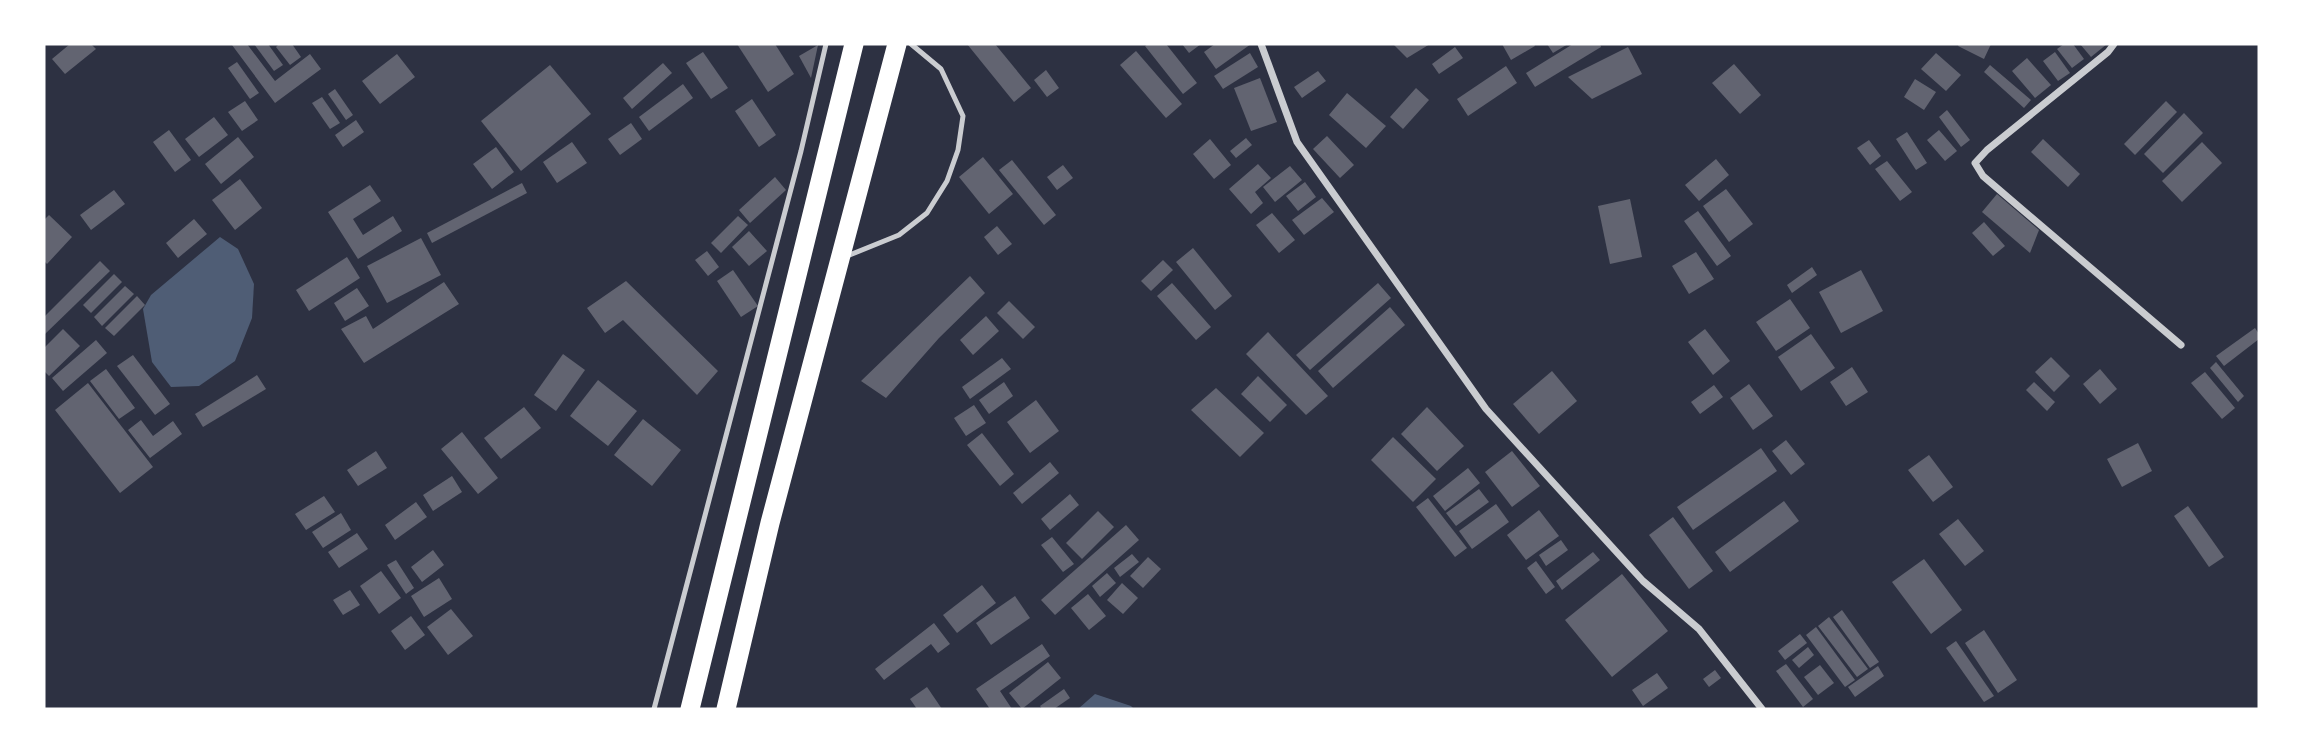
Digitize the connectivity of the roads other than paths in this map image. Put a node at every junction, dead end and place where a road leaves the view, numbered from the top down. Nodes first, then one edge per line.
1 (826, 44) edge
2 (854, 44) edge
3 (897, 44) edge
4 (911, 44) edge
5 (1261, 44) edge
6 (2114, 44) edge
7 (840, 259) junction
8 (2181, 345) dead end
9 (654, 709) edge
10 (690, 709) edge
11 (726, 709) edge
12 (1762, 709) edge

1 - 9 lane
2 - 10 highway
3 - 7 highway
4 - 7 lane
5 - 12 street
6 - 8 street
7 - 11 highway

